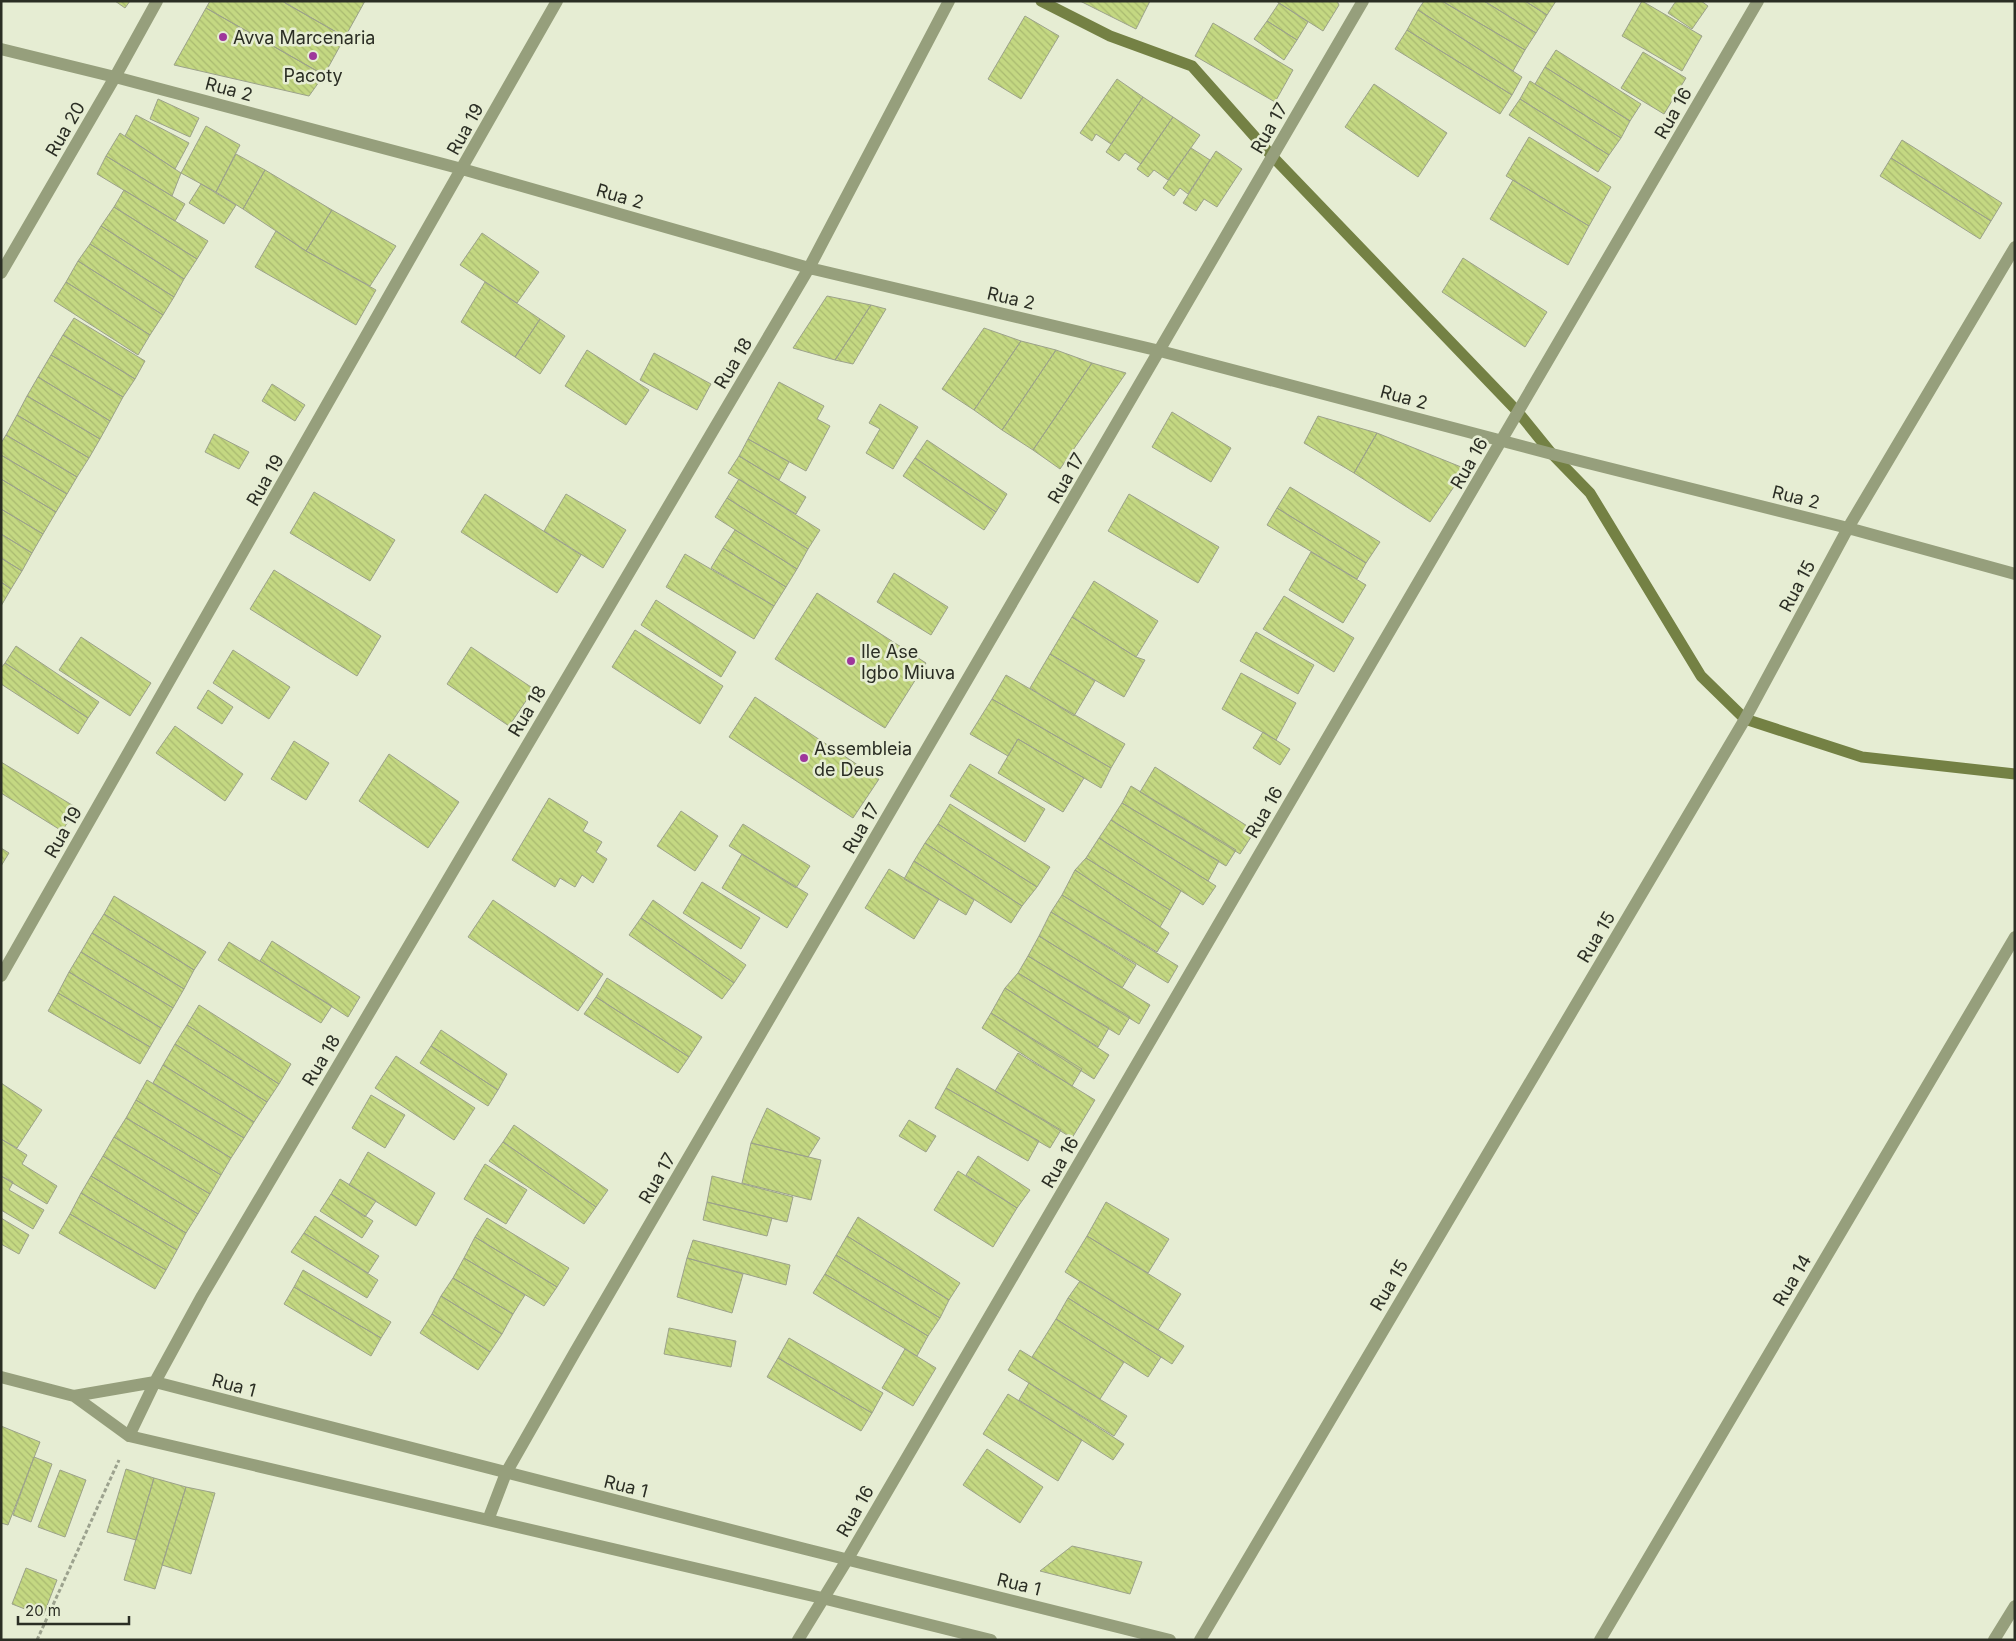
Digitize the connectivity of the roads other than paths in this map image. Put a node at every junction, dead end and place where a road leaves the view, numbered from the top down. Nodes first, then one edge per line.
1 (157, 1) edge
2 (557, 1) edge
3 (949, 1) edge
4 (1363, 1) edge
5 (1758, 1) edge
6 (1, 49) edge
7 (115, 77) junction
8 (462, 169) junction
9 (2015, 247) edge
10 (809, 268) junction
11 (1, 273) edge
12 (1160, 351) junction
13 (1502, 440) junction
14 (1848, 528) junction
15 (2015, 574) edge
16 (2015, 937) edge
17 (1, 976) edge
18 (1, 1377) edge
19 (155, 1382) junction
20 (74, 1396) junction
21 (130, 1436) junction
22 (506, 1473) junction
23 (488, 1520) junction
24 (847, 1560) junction
25 (822, 1598) junction
26 (2015, 1606) edge
27 (798, 1640) edge
28 (991, 1640) edge
29 (1170, 1640) edge
30 (1200, 1640) edge
31 (1600, 1640) edge
32 (1994, 1640) edge

1 - 7 street, Rua 20
2 - 8 street, Rua 19
3 - 10 street, Rua 18
4 - 12 street, Rua 17
5 - 13 street, Rua 16
6 - 7 street, Rua 2
7 - 8 street, Rua 2
7 - 11 street, Rua 20
8 - 10 street, Rua 2
8 - 17 street, Rua 19
9 - 14 street, Rua 15
10 - 12 street, Rua 2
10 - 19 street, Rua 18
12 - 13 street, Rua 2
12 - 22 street, Rua 17
13 - 14 street, Rua 2
13 - 24 street, Rua 16
14 - 15 street, Rua 2
14 - 30 street, Rua 15
16 - 31 street, Rua 14
18 - 20 street, Rua 1
19 - 20 street, Rua 1
19 - 21 street, Rua 18
19 - 22 street, Rua 1
20 - 21 street, Rua 1
21 - 23 street, Rua 1
22 - 23 street, Rua 17
22 - 24 street, Rua 1
23 - 25 street, Rua 1
24 - 25 street, Rua 16
24 - 29 street, Rua 1
25 - 27 street, Rua 16
25 - 28 street, Rua 1
26 - 32 street

